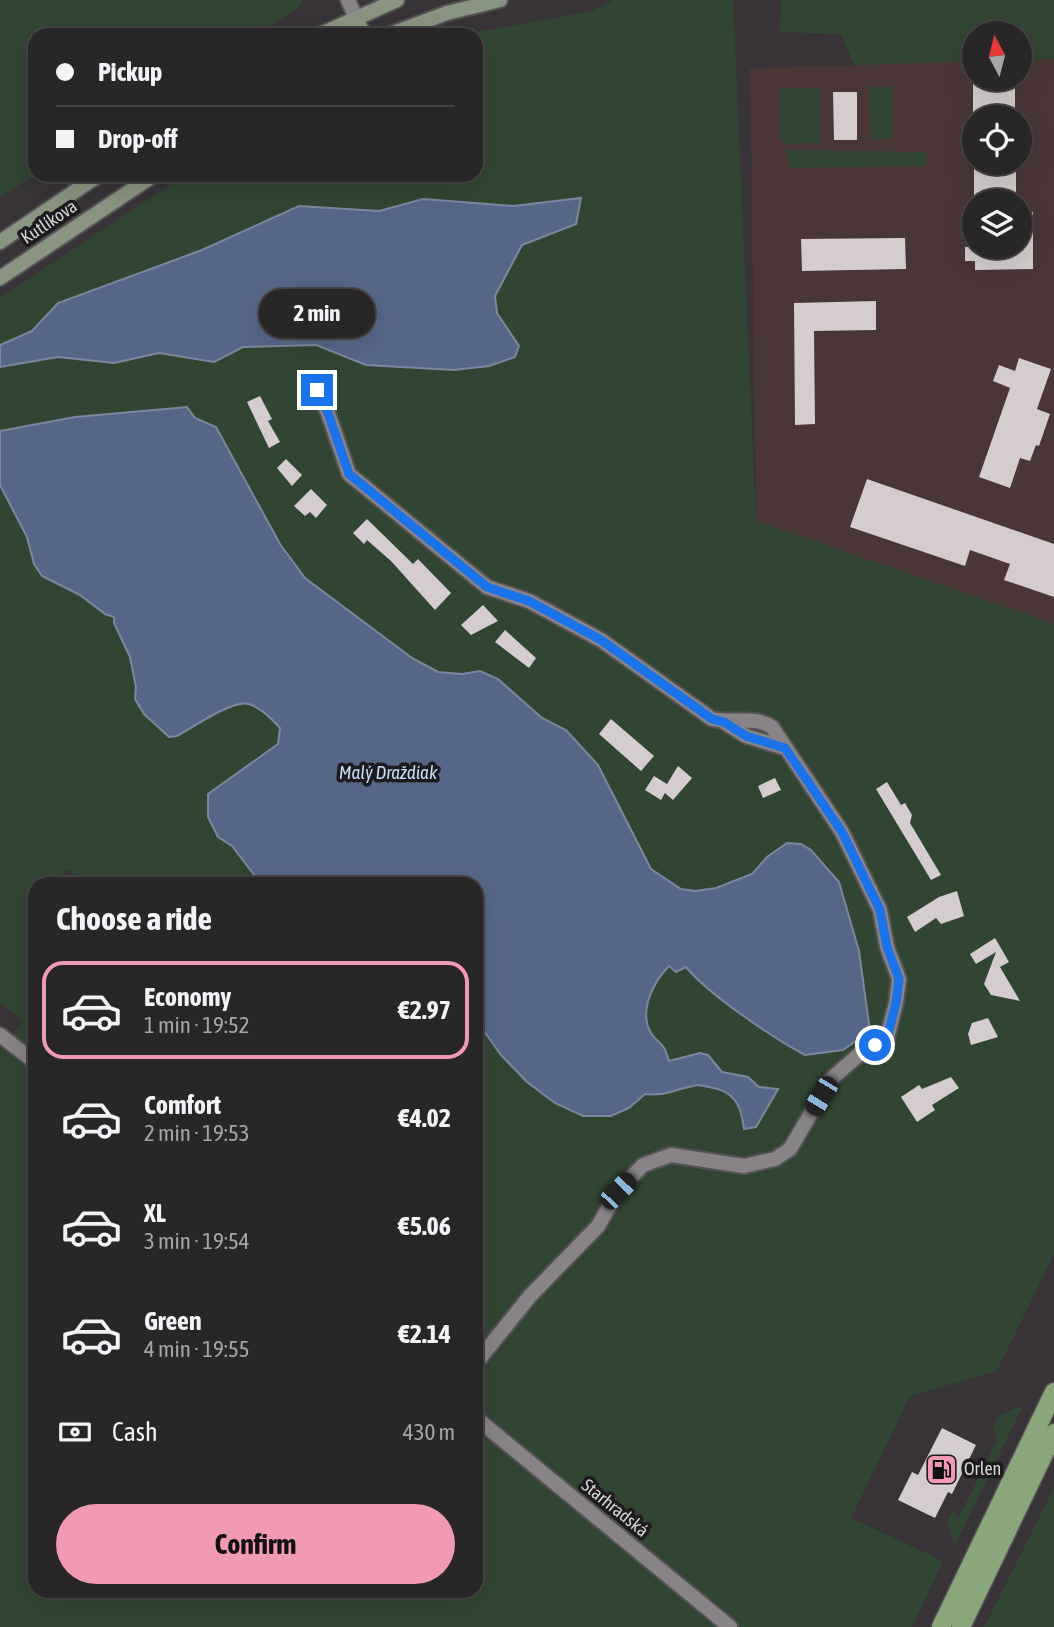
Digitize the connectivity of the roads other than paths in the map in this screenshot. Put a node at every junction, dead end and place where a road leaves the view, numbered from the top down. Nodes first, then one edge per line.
1 (348, 0) edge
2 (397, 0) edge
3 (500, 0) edge
4 (356, 18) junction
5 (334, 28) edge
6 (361, 28) edge
7 (407, 28) edge
8 (89, 182) edge
9 (144, 182) edge
10 (0, 242) edge
11 (0, 278) edge
12 (317, 390) dead end
13 (724, 722) junction
14 (785, 748) junction
15 (0, 1035) edge
16 (28, 1057) edge
17 (483, 1354) edge
18 (1054, 1392) edge
19 (483, 1424) edge
20 (1054, 1433) edge
21 (730, 1627) edge
22 (941, 1627) edge
23 (961, 1627) edge

1 - 4 street
2 - 4 main road
3 - 7 main road
4 - 5 main road
4 - 6 main road
8 - 10 main road, Kutlíkova
9 - 11 main road, Kutlíkova
12 - 13 street
13 - 14 street
13 - 14 street
14 - 17 street
15 - 16 street
18 - 22 main road
19 - 21 street, Starhradská
20 - 23 main road

